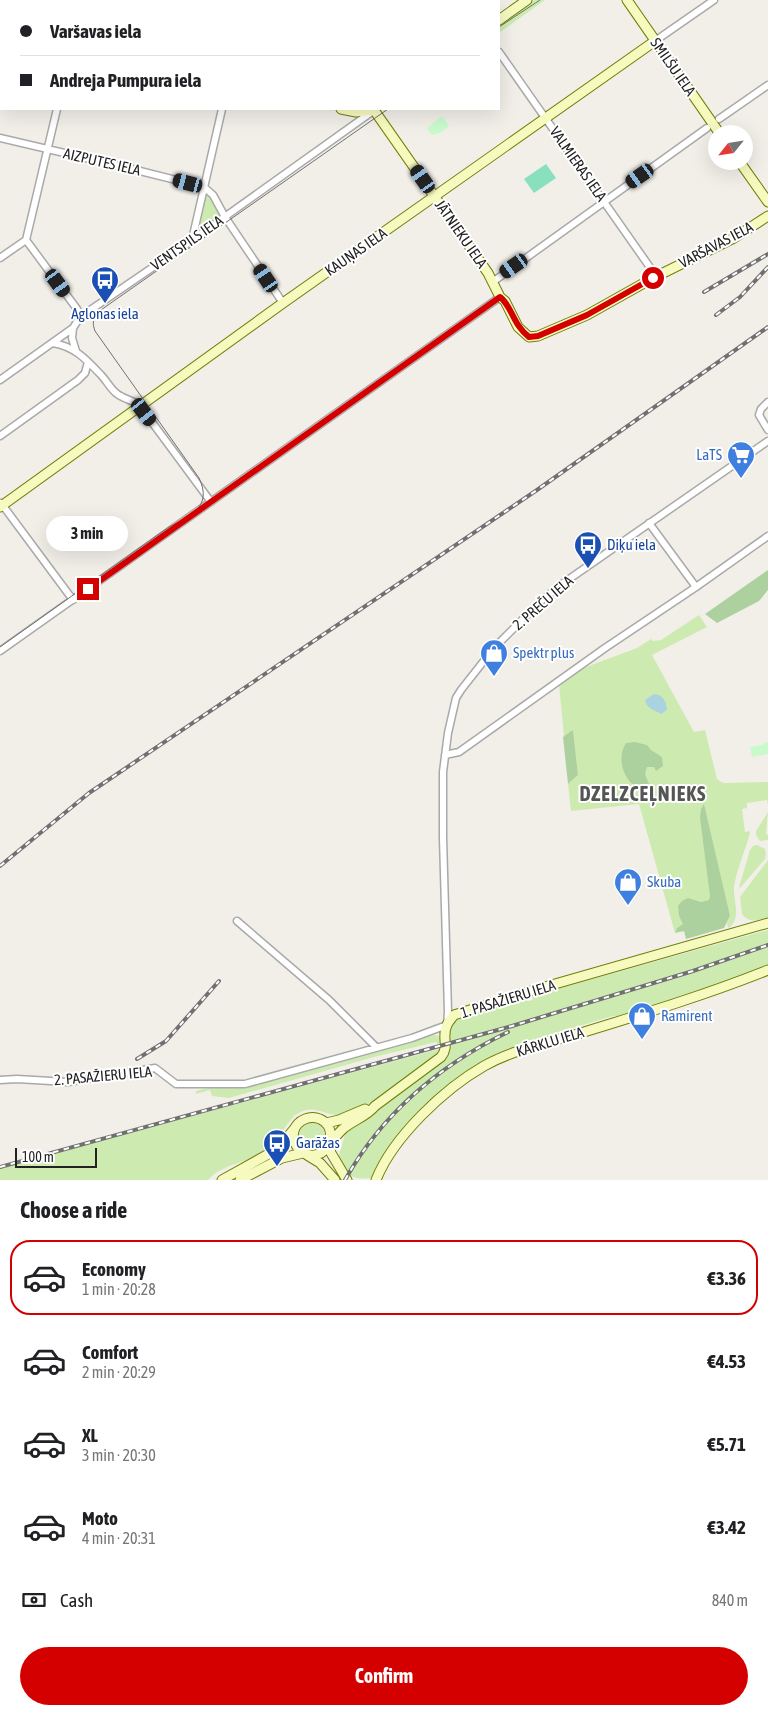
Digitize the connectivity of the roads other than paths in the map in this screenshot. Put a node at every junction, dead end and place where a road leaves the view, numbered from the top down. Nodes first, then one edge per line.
1 (527, 0) edge
2 (626, 0) edge
3 (700, 0) edge
4 (714, 0) edge
5 (705, 6) junction
6 (500, 19) edge
7 (655, 41) junction
8 (500, 53) edge
9 (768, 85) edge
10 (57, 110) edge
11 (222, 110) edge
12 (346, 110) edge
13 (375, 110) edge
14 (546, 118) junction
15 (719, 119) dead end
16 (714, 125) edge
17 (707, 128) dead end
18 (0, 138) edge
19 (47, 149) junction
20 (745, 170) edge
21 (204, 188) junction
22 (435, 197) junction
23 (604, 201) junction
24 (768, 202) edge
25 (768, 216) edge
26 (225, 217) junction
27 (26, 240) junction
28 (192, 240) junction
29 (0, 258) edge
30 (656, 276) junction
31 (494, 281) junction
32 (500, 297) junction
33 (283, 303) junction
34 (80, 317) junction
35 (73, 328) junction
36 (529, 337) joint
37 (52, 343) junction
38 (76, 351) junction
39 (88, 362) junction
40 (0, 380) edge
41 (768, 402) edge
42 (140, 406) junction
43 (768, 430) edge
44 (0, 436) edge
45 (768, 441) edge
46 (211, 502) junction
47 (1, 505) edge
48 (649, 523) junction
49 (768, 536) edge
50 (696, 587) junction
51 (73, 600) junction
52 (0, 651) edge
53 (444, 755) junction
54 (237, 921) dead end
55 (768, 923) edge
56 (768, 970) edge
57 (447, 1025) junction
58 (376, 1047) junction
59 (0, 1080) edge
60 (375, 1106) junction
61 (326, 1123) junction
62 (295, 1128) junction
63 (330, 1144) junction
64 (305, 1154) junction
65 (222, 1180) edge
66 (240, 1180) edge
67 (335, 1180) edge
68 (347, 1180) edge
69 (376, 1180) edge

1 - 6 street
2 - 7 street, SMILŠU IELA
3 - 5 street
4 - 5 street, KAUŅAS IELA
5 - 7 street, KAUŅAS IELA
7 - 14 street, KAUŅAS IELA
7 - 16 street, SMILŠU IELA
8 - 14 street, VALMIERAS IELA
9 - 15 street
10 - 19 street
11 - 21 street
12 - 13 street
13 - 22 street, JĀTNIEKU IELA
13 - 26 street, VENTSPILS IELA
14 - 22 street, KAUŅAS IELA
14 - 23 street, VALMIERAS IELA
17 - 23 street
18 - 19 street, AIZPUTES IELA
19 - 21 street, AIZPUTES IELA
19 - 27 street
20 - 24 street
21 - 26 street
21 - 28 street
22 - 31 street, JĀTNIEKU IELA
22 - 33 street, KAUŅAS IELA
23 - 30 street, VALMIERAS IELA
23 - 31 street
25 - 30 street, VARŠAVAS IELA
26 - 28 street, VENTSPILS IELA
26 - 33 street
27 - 29 street
27 - 34 street
28 - 34 street, VENTSPILS IELA
30 - 36 street, VARŠAVAS IELA
31 - 32 street, JĀTNIEKU IELA
32 - 36 street, JĀTNIEKU IELA
32 - 46 street
33 - 42 street, KAUŅAS IELA
34 - 35 street, VENTSPILS IELA
35 - 37 street, VENTSPILS IELA
35 - 38 street
37 - 38 street
37 - 40 street, VENTSPILS IELA
38 - 39 street
39 - 42 street
39 - 44 street
41 - 43 street
42 - 46 street
42 - 47 street, KAUŅAS IELA
45 - 48 street, 2. PREČU IELA
46 - 51 street
47 - 51 street
48 - 50 street
48 - 53 street, 2. PREČU IELA
49 - 50 street
50 - 53 street
51 - 52 street
53 - 57 street, 2. PREČU IELA
54 - 58 street
55 - 57 street, 1. PASAŽIERU IELA
56 - 69 street, KĀRKLU IELA
57 - 58 street, 1. PASAŽIERU IELA
57 - 60 street
58 - 59 street, 2. PASAŽIERU IELA
60 - 61 street
60 - 63 street
61 - 62 street
61 - 63 street
62 - 64 street
62 - 65 street
63 - 64 street
63 - 68 street
64 - 66 street
64 - 67 street

